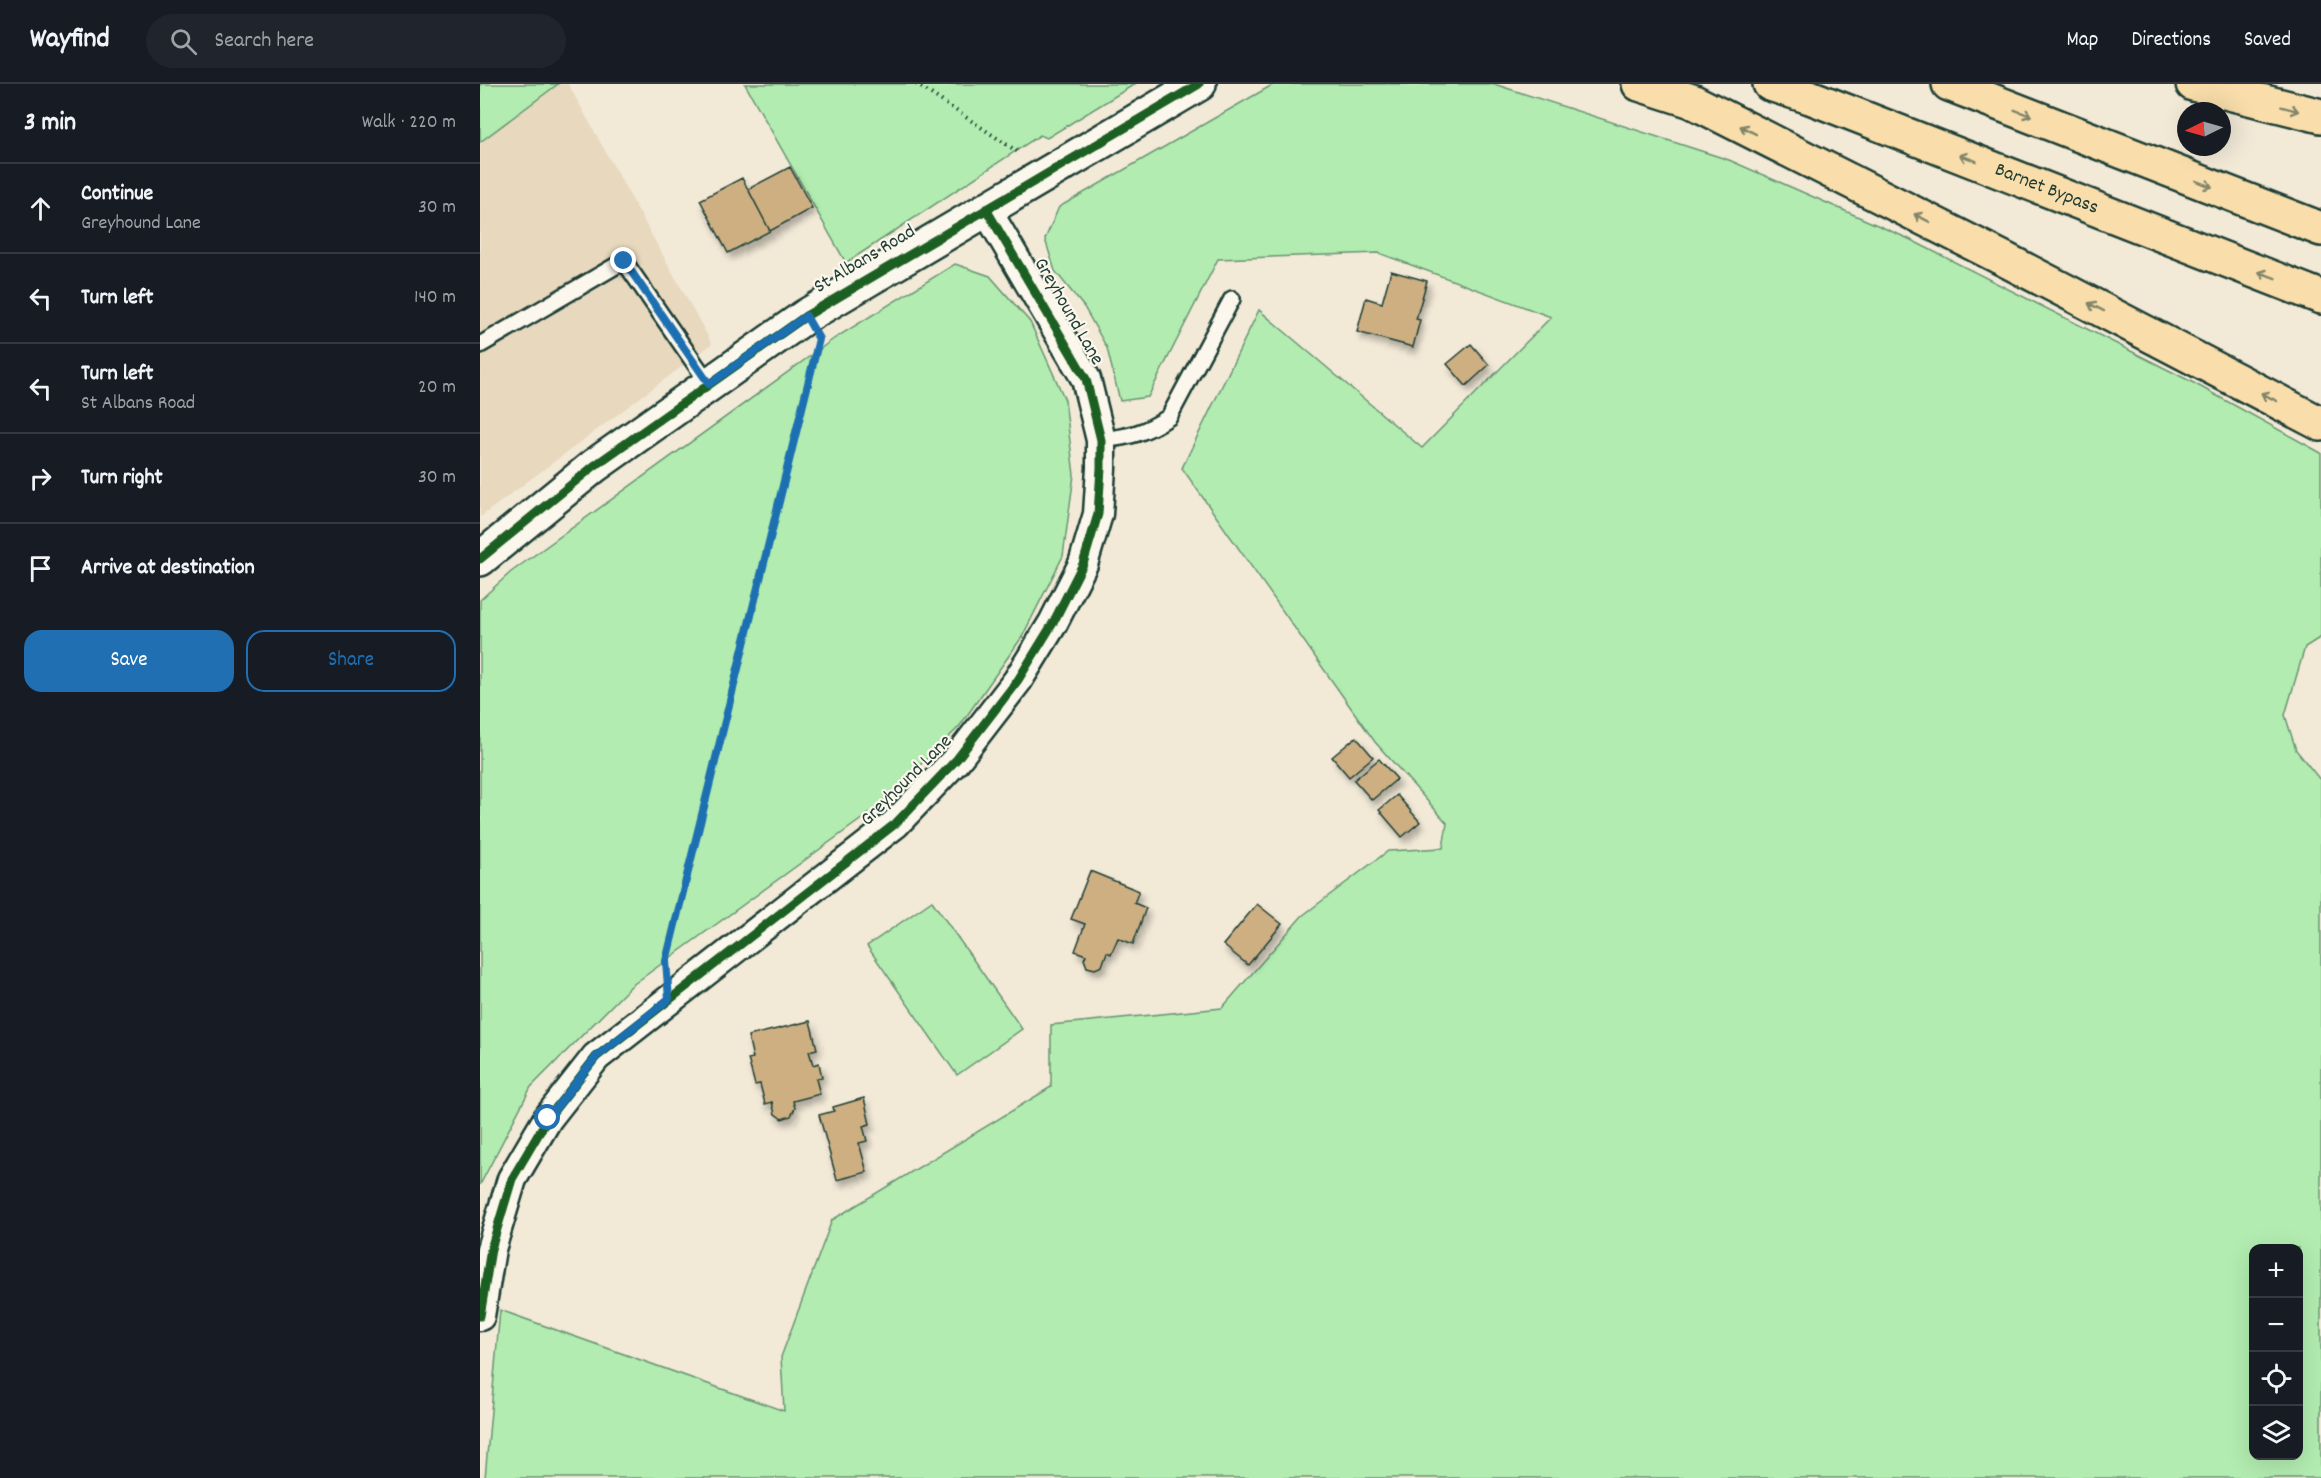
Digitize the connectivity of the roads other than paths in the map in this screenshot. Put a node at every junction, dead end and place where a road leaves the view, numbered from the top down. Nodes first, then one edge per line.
1 (1199, 84) edge
2 (1639, 84) edge
3 (1770, 84) edge
4 (1949, 84) edge
5 (2193, 84) edge
6 (2321, 116) edge
7 (986, 209) junction
8 (2321, 230) edge
9 (2321, 297) edge
10 (1232, 299) dead end
11 (480, 345) edge
12 (709, 384) junction
13 (2321, 424) edge
14 (1101, 440) junction
15 (480, 559) edge
16 (480, 1316) edge

1 - 7 street, St Albans Road
13 -> 2 highway
9 -> 3 highway, Barnet Bypass
4 -> 8 highway
5 -> 6 highway
7 - 12 street, St Albans Road
7 - 14 street, Greyhound Lane
10 - 14 lane
11 - 12 lane
12 - 15 street, St Albans Road
14 - 16 street, Greyhound Lane

